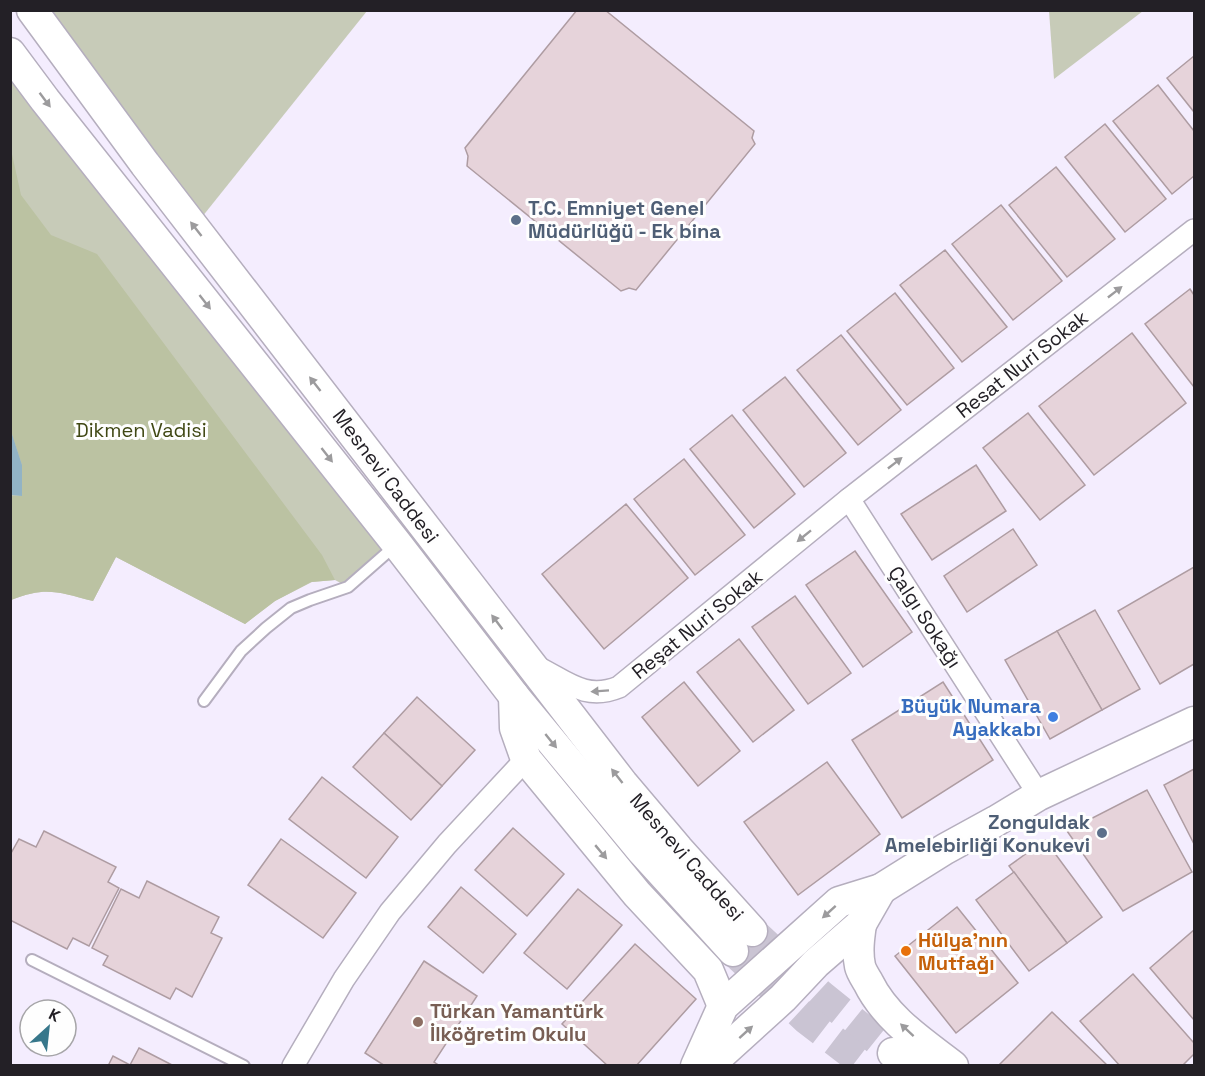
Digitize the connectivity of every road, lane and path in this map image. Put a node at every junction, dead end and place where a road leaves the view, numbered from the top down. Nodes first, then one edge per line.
1 (32, 10) edge
2 (10, 53) edge
3 (1194, 230) edge
4 (849, 499) junction
5 (397, 544) junction
6 (529, 663) junction
7 (514, 696) junction
8 (204, 701) dead end
9 (1194, 722) edge
10 (526, 759) junction
11 (1039, 795) junction
12 (881, 889) junction
13 (861, 924) junction
14 (32, 960) dead end
15 (723, 1006) junction
16 (244, 1065) edge
17 (294, 1065) edge
18 (696, 1065) edge
19 (708, 1065) edge
20 (953, 1065) edge

6 -> 1 main road, Mesnevi Caddesi
2 -> 5 main road, Mesnevi Caddesi
4 -> 3 street, Resat Nuri Sokak
4 -> 6 street, Reşat Nuri Sokak
4 - 11 street, Çalgı Sokağı
5 - 7 main road, Mesnevi Caddesi
5 - 8 lane
7 -> 6 main road, Mesnevi Caddesi
7 - 10 main road
9 - 11 main road
10 -> 15 main road
10 - 17 street
11 - 12 main road
12 - 13 main road
12 -> 15 main road
19 -> 13 main road
20 -> 13 main road
14 - 16 lane
15 - 18 main road

